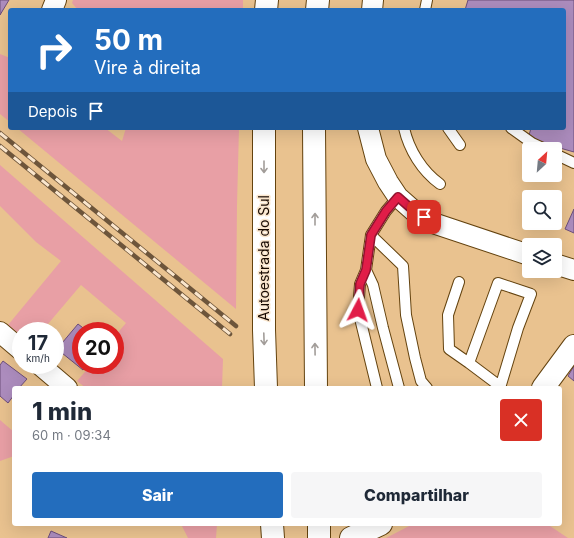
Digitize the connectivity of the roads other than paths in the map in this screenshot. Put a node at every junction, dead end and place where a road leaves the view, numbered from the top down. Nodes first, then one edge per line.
1 (264, 130) edge
2 (314, 130) edge
3 (369, 130) edge
4 (405, 130) edge
5 (449, 130) edge
6 (514, 130) edge
7 (531, 142) edge
8 (460, 145) dead end
9 (562, 157) edge
10 (574, 163) edge
11 (440, 184) dead end
12 (398, 197) junction
13 (371, 235) junction
14 (522, 253) edge
15 (562, 266) edge
16 (366, 270) junction
17 (574, 270) edge
18 (459, 282) dead end
19 (2, 336) edge
20 (12, 343) edge
21 (574, 346) edge
22 (469, 364) junction
23 (51, 374) edge
24 (65, 386) edge
25 (266, 386) edge
26 (316, 386) edge
27 (377, 386) edge
28 (398, 386) edge
29 (425, 386) edge
30 (499, 386) edge
31 (500, 386) edge
32 (544, 386) edge
33 (272, 526) edge
34 (319, 526) edge
35 (377, 526) edge
36 (273, 538) edge
37 (319, 538) edge
38 (351, 538) edge

1 -> 25 main road, Autoestrada do Sul
26 -> 2 main road
3 - 12 street
4 - 11 lane
5 - 8 lane
6 - 7 lane
9 - 10 lane
12 - 13 lane
12 - 14 street
13 - 16 lane
13 - 29 lane
15 - 17 street
16 - 27 lane
16 - 28 lane
18 - 22 lane
19 - 20 street
21 - 32 main road
22 - 30 lane
22 - 31 lane
23 - 24 street
33 - 36 main road
34 - 37 main road
35 - 38 main road

